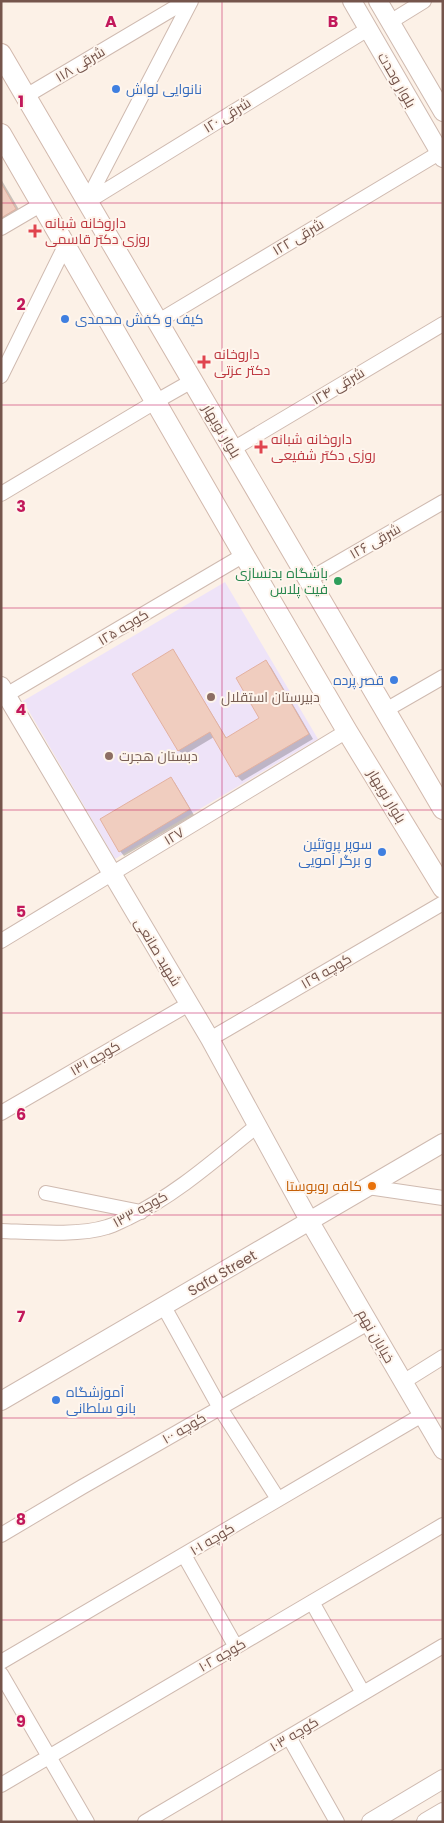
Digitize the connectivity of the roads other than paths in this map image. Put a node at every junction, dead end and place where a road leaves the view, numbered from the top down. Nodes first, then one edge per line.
1 (186, 1) edge
2 (191, 1) edge
3 (352, 1) edge
4 (378, 1) edge
5 (424, 1) edge
6 (390, 22) junction
7 (368, 29) junction
8 (1, 54) edge
9 (26, 96) junction
10 (443, 112) edge
11 (1, 134) edge
12 (441, 155) edge
13 (87, 202) junction
14 (42, 204) junction
15 (1, 228) edge
16 (66, 244) junction
17 (157, 322) junction
18 (443, 324) edge
19 (19, 339) junction
20 (1, 350) edge
21 (1, 376) edge
22 (192, 381) junction
23 (155, 402) junction
24 (232, 449) junction
25 (1, 494) edge
26 (443, 502) edge
27 (244, 555) junction
28 (308, 580) junction
29 (443, 677) edge
30 (3, 693) edge
31 (384, 711) junction
32 (347, 730) junction
33 (443, 809) edge
34 (112, 874) junction
35 (443, 888) edge
36 (443, 903) edge
37 (1, 941) edge
38 (189, 1004) junction
39 (210, 1039) junction
40 (1, 1113) edge
41 (258, 1125) junction
42 (443, 1143) edge
43 (368, 1187) junction
44 (46, 1193) dead end
45 (443, 1198) edge
46 (141, 1212) junction
47 (310, 1222) junction
48 (1, 1231) edge
49 (164, 1307) junction
50 (368, 1323) junction
51 (443, 1357) edge
52 (403, 1382) junction
53 (1, 1401) edge
54 (220, 1408) junction
55 (422, 1415) junction
56 (443, 1450) edge
57 (278, 1500) junction
58 (443, 1526) edge
59 (1, 1535) edge
60 (184, 1555) junction
61 (312, 1602) junction
62 (443, 1646) edge
63 (236, 1647) junction
64 (1, 1662) edge
65 (1, 1674) edge
66 (363, 1693) junction
67 (288, 1737) junction
68 (49, 1756) junction
69 (443, 1779) edge
70 (1, 1784) edge
71 (86, 1822) edge
72 (145, 1822) edge
73 (338, 1822) edge
74 (371, 1822) edge

1 - 9 street, ۱۱۸ شرقی
2 - 13 street
3 - 7 street, بلوار وحدت
4 - 6 street, بلوار وحدت
5 - 6 street
6 - 10 street, بلوار وحدت
7 - 12 street, بلوار وحدت
7 - 13 street, ۱۲۰ شرقی
8 - 9 main road, بلوار نوبهار
9 - 13 main road, بلوار نوبهار
11 - 14 main road, بلوار نوبهار
12 - 17 street, ۱۲۲ شرقی
13 - 17 main road, بلوار نوبهار
14 - 15 street
14 - 16 main road, بلوار نوبهار
16 - 19 street
16 - 23 main road, بلوار نوبهار
17 - 22 main road, بلوار نوبهار
18 - 24 street, ۱۲۴ شرقی
19 - 20 street
19 - 21 street
22 - 23 street
22 - 24 main road, بلوار نوبهار
23 - 25 street
23 - 27 main road, بلوار نوبهار
24 - 28 main road, بلوار نوبهار
26 - 28 street, ۱۲۶ شرقی
27 - 30 street, کوچه ۱۲۵
27 - 32 main road, بلوار نوبهار
28 - 31 main road, بلوار نوبهار
29 - 31 street
30 - 34 street, شهید صانعی
31 - 33 main road, بلوار نوبهار
32 - 34 street, ۱۲۷
32 - 35 main road, بلوار نوبهار
34 - 37 street, ۱۲۷
34 - 38 street, شهید صانعی
36 - 39 street, کوچه ۱۲۹
38 - 39 street, شهید صانعی
38 - 40 street, کوچه ۱۳۱
39 - 41 street, شهید صانعی
41 - 46 street, کوچه ۱۳۳
41 - 47 street, شهید صانعی
42 - 43 street, Safa Street
43 - 45 street
43 - 47 street, Safa Street
44 - 46 street
46 - 48 street, کوچه ۱۳۳
47 - 49 street, Safa Street
47 - 50 street, خیابان نهم
49 - 53 street, Safa Street
49 - 54 street
50 - 52 street, خیابان نهم
50 - 54 street, کوچه ۱۰۰
51 - 52 street
52 - 55 street, خیابان نهم
54 - 57 street
54 - 59 street, کوچه ۱۰۰
55 - 56 street, خیابان نهم
55 - 57 street, کوچه ۱۰۱
57 - 60 street, کوچه ۱۰۱
58 - 61 street, کوچه ۱۰۲
60 - 63 street
60 - 64 street, کوچه ۱۰۱
61 - 63 street, کوچه ۱۰۲
61 - 66 street
62 - 66 street, کوچه ۱۰۳
63 - 68 street, کوچه ۱۰۲
65 - 68 street
66 - 67 street, کوچه ۱۰۳
67 - 72 street, کوچه ۱۰۳
67 - 73 street
68 - 70 street, کوچه ۱۰۲
68 - 71 street
69 - 74 street

